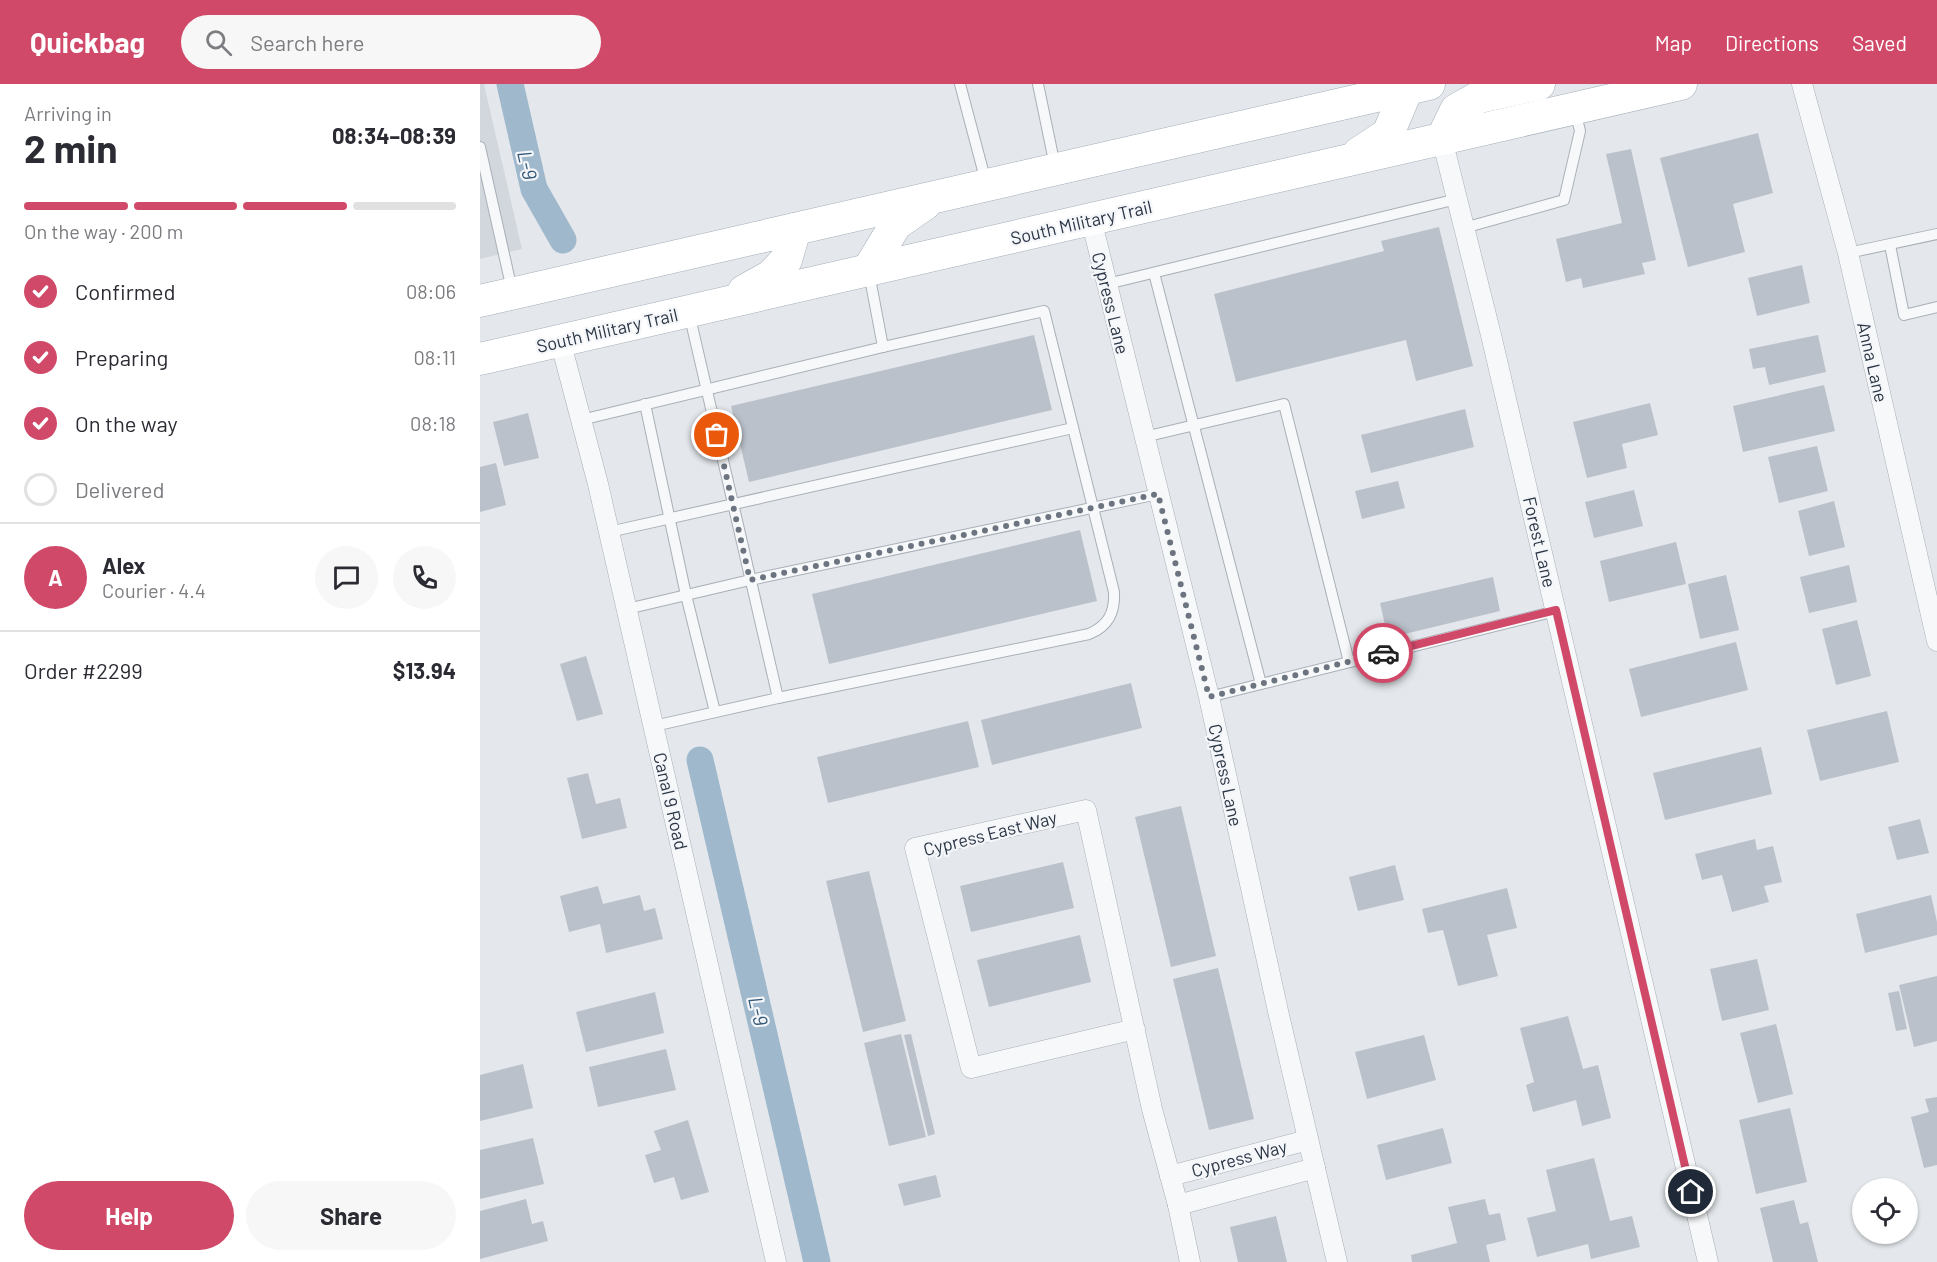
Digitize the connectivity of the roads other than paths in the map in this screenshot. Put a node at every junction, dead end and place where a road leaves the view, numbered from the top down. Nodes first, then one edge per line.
1 (960, 84) edge
2 (1038, 84) edge
3 (1539, 84) edge
4 (1681, 84) edge
5 (1802, 84) edge
6 (1414, 86) edge
7 (1575, 108) junction
8 (1442, 139) junction
9 (480, 147) edge
10 (1345, 161) junction
11 (1056, 170) junction
12 (987, 185) junction
13 (933, 198) junction
14 (1457, 199) junction
15 (1091, 219) junction
16 (1464, 228) junction
17 (795, 229) junction
18 (1937, 234) edge
19 (1890, 245) junction
20 (1848, 253) junction
21 (868, 270) junction
22 (1154, 273) junction
23 (1107, 285) junction
24 (513, 294) junction
25 (480, 301) edge
26 (723, 304) junction
27 (1937, 307) edge
28 (688, 311) junction
29 (560, 340) junction
30 (883, 346) junction
31 (480, 359) edge
32 (706, 389) junction
33 (645, 404) junction
34 (581, 420) junction
35 (1194, 426) junction
36 (1073, 428) junction
37 (1144, 437) junction
38 (1158, 494) junction
39 (733, 504) junction
40 (1092, 508) junction
41 (669, 518) junction
42 (609, 532) junction
43 (750, 580) junction
44 (686, 596) junction
45 (627, 609) junction
46 (1556, 610) junction
47 (1937, 641) edge
48 (1349, 662) junction
49 (1261, 684) junction
50 (1209, 697) junction
51 (778, 698) junction
52 (715, 712) junction
53 (654, 726) junction
54 (1135, 1029) junction
55 (1308, 1140) junction
56 (1315, 1168) junction
57 (1170, 1176) junction
58 (1178, 1205) junction
59 (776, 1262) edge
60 (1190, 1262) edge
61 (1337, 1262) edge
62 (1708, 1262) edge

1 - 12 lane
2 - 11 lane
3 - 8 main road
4 - 7 main road, South Military Trail
5 - 20 street, Anna Lane
6 - 10 main road
6 - 11 main road
7 - 8 main road, South Military Trail
7 - 16 lane
8 - 10 main road, South Military Trail
8 - 14 street, Forest Lane
9 - 24 lane
10 - 15 main road, South Military Trail
11 - 12 main road
12 - 13 main road
13 - 17 main road
13 - 21 main road
14 - 16 street, Forest Lane
14 - 22 lane
15 - 21 main road, South Military Trail
15 - 23 street, Cypress Lane
16 - 46 street, Forest Lane
17 - 24 main road
17 - 26 main road
18 - 19 lane
19 - 20 lane
19 - 27 lane
20 - 47 street, Anna Lane
21 - 26 main road, South Military Trail
21 - 30 lane
22 - 23 lane
22 - 35 lane
23 - 37 street, Cypress Lane
24 - 25 main road
26 - 28 main road, South Military Trail
28 - 29 main road, South Military Trail
28 - 32 lane
29 - 31 main road, South Military Trail
29 - 34 street, Canal 9 Road
30 - 32 lane
30 - 36 lane
32 - 33 lane
32 - 39 lane
33 - 34 lane
33 - 41 lane
34 - 42 street, Canal 9 Road
35 - 37 lane
35 - 48 lane
35 - 49 lane
36 - 39 lane
36 - 40 lane
37 - 38 street, Cypress Lane
38 - 40 lane
38 - 50 street, Cypress Lane
39 - 41 lane
39 - 43 lane
40 - 43 lane
40 - 51 lane
41 - 42 lane
41 - 44 lane
42 - 45 street, Canal 9 Road
43 - 44 lane
43 - 51 lane
44 - 45 lane
44 - 52 lane
45 - 53 street, Canal 9 Road
46 - 48 lane
46 - 62 street, Forest Lane
48 - 49 lane
49 - 50 lane
50 - 55 street, Cypress Lane
51 - 52 lane
52 - 53 lane
53 - 59 street, Canal 9 Road
54 - 54 street, Cypress East Way
54 - 57 street, Cypress East Way
55 - 56 street, Cypress Lane
55 - 57 street, Cypress Way
56 - 58 street, Cypress Way
56 - 61 street, Cypress Lane
57 - 58 street, Cypress East Way
58 - 60 street, Cypress East Way

